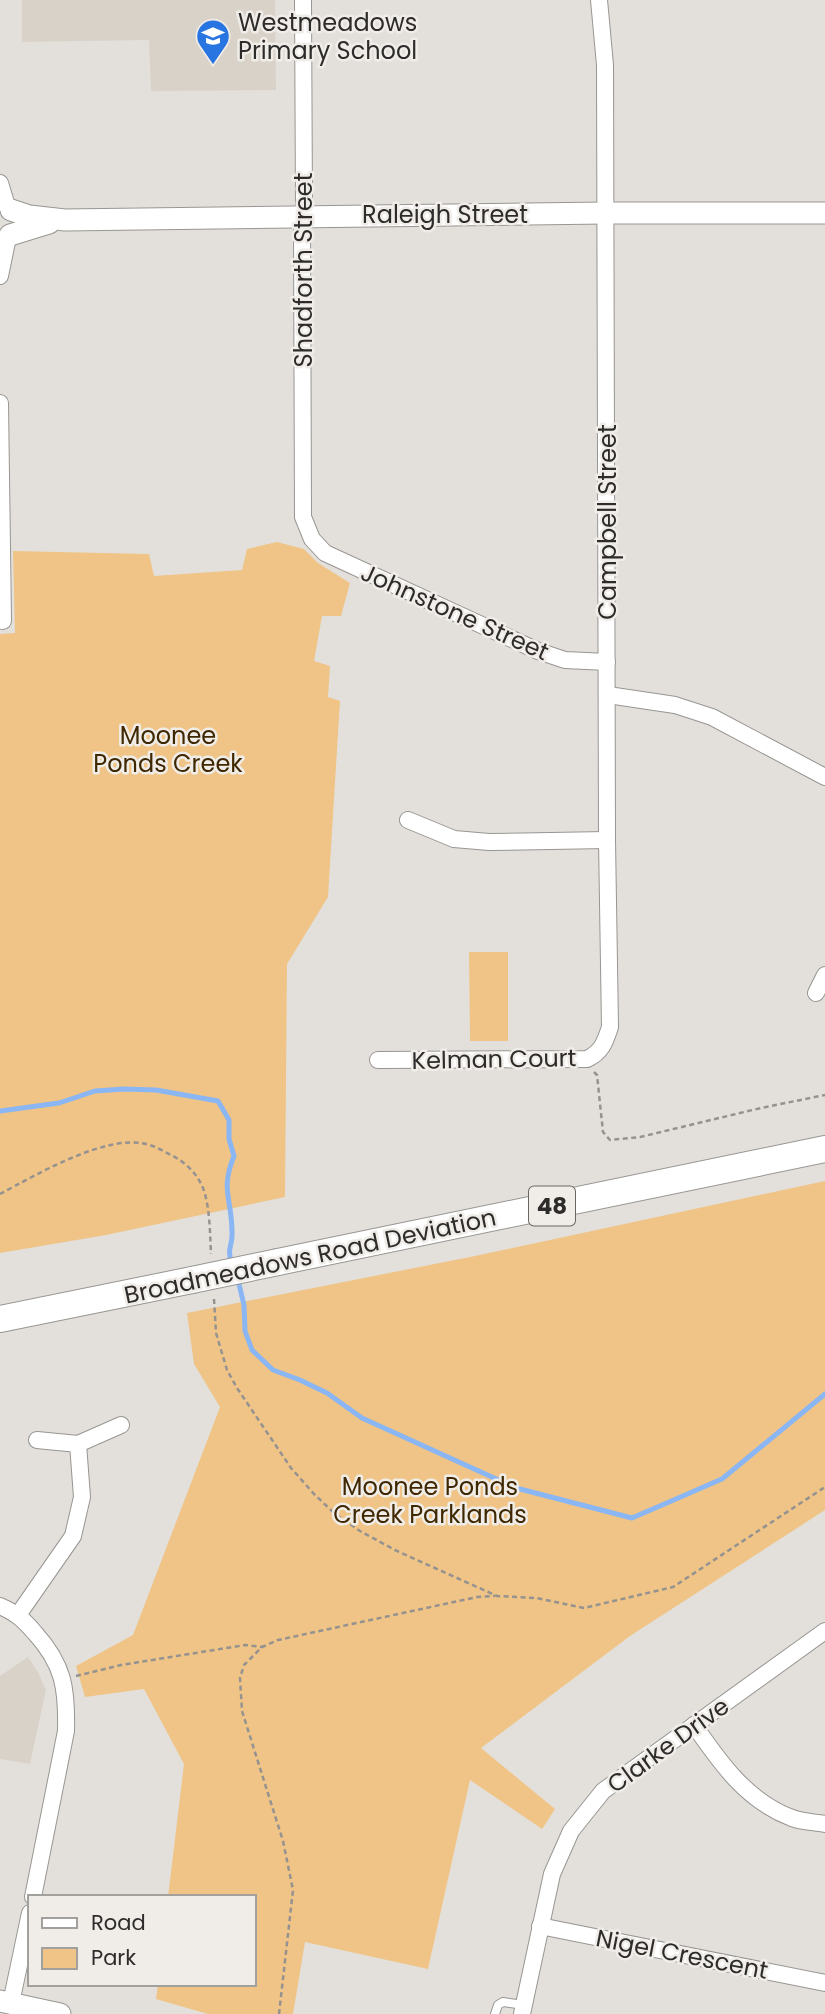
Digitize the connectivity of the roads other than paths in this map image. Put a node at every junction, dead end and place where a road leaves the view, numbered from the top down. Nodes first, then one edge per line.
1 (303, 0) edge
2 (599, 0) edge
3 (0, 183) edge
4 (6, 206) edge
5 (606, 213) junction
6 (825, 213) edge
7 (303, 216) junction
8 (65, 220) junction
9 (6, 237) edge
10 (0, 276) edge
11 (0, 403) edge
12 (312, 539) joint
13 (3, 621) dead end
14 (607, 662) junction
15 (608, 695) junction
16 (825, 777) edge
17 (408, 820) dead end
18 (607, 840) junction
19 (825, 975) edge
20 (816, 993) dead end
21 (605, 1044) joint
22 (378, 1060) dead end
23 (825, 1149) edge
24 (0, 1319) edge
25 (121, 1425) dead end
26 (37, 1440) dead end
27 (78, 1444) junction
28 (0, 1606) edge
29 (19, 1615) junction
30 (825, 1632) edge
31 (694, 1725) junction
32 (825, 1824) edge
33 (33, 1895) edge
34 (28, 1920) edge
35 (540, 1926) junction
36 (825, 1983) edge
37 (6, 2002) edge
38 (523, 2010) edge
39 (49, 2013) edge
40 (495, 2014) edge

1 - 7 street, Shadforth Street
2 - 5 street, Campbell Street
3 - 4 street
4 - 8 street, Raleigh Street
4 - 9 street
5 - 6 street, Raleigh Street
5 - 7 street, Raleigh Street
5 - 14 street, Campbell Street
7 - 8 street, Raleigh Street
7 - 12 street, Shadforth Street
8 - 9 street, Raleigh Street
9 - 10 street
11 - 13 street
12 - 14 street, Johnstone Street
14 - 15 street, Campbell Street
15 - 16 street
15 - 18 street, Campbell Street
17 - 18 street
18 - 21 street, Campbell Street
19 - 20 street
21 - 22 street, Kelman Court
23 - 24 main road, Broadmeadows Road Deviation / 48, bridge
25 - 27 street
26 - 27 street
27 - 29 street
28 - 29 street
29 - 33 street
30 - 31 street, Clarke Drive
31 - 32 street
31 - 35 street, Clarke Drive
34 - 37 street
35 - 36 street, Nigel Crescent
35 - 38 street, Clarke Drive
37 - 39 street
38 - 40 lane

